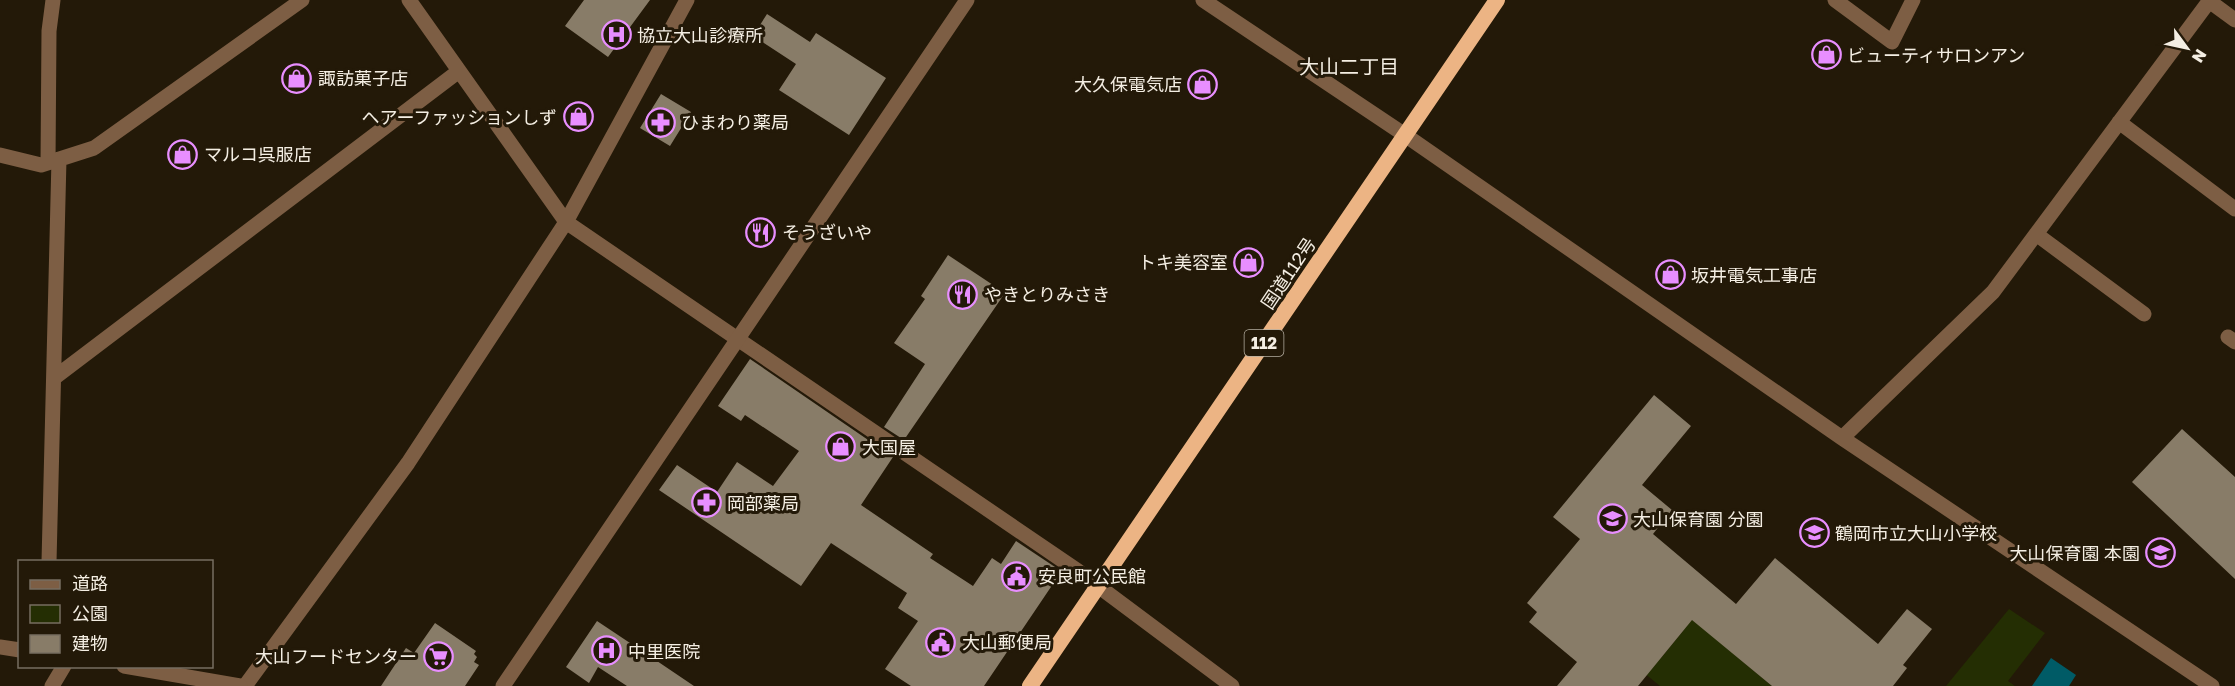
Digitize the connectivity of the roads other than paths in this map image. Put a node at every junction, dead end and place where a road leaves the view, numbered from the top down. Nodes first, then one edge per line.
1 (53, 0) edge
2 (302, 0) edge
3 (409, 0) edge
4 (687, 0) edge
5 (967, 0) edge
6 (1203, 0) edge
7 (1497, 0) edge
8 (1835, 0) edge
9 (1913, 0) edge
10 (2204, 2) edge
11 (2235, 20) edge
12 (459, 71) junction
13 (2119, 122) junction
14 (1405, 135) junction
15 (0, 155) edge
16 (49, 162) junction
17 (2235, 209) edge
18 (566, 222) junction
19 (2036, 234) junction
20 (2144, 314) dead end
21 (741, 338) junction
22 (54, 378) junction
23 (1842, 438) junction
24 (49, 560) edge
25 (1099, 586) junction
26 (0, 647) edge
27 (18, 650) edge
28 (63, 668) edge
29 (136, 668) edge
30 (52, 686) edge
31 (240, 686) edge
32 (245, 686) edge
33 (503, 686) edge
34 (1030, 686) edge
35 (1232, 686) edge
36 (2212, 686) edge

1 - 16 street
2 - 16 street
3 - 12 street
4 - 18 street
5 - 21 street
6 - 14 street
7 - 14 highway, 国道112号 / 112
8 - 9 street
10 - 11 street
10 - 13 street
12 - 18 street
12 - 22 street
13 - 17 street
13 - 19 street
14 - 23 street
14 - 25 highway, 国道112号 / 112
15 - 16 street
16 - 22 street
18 - 21 street
18 - 32 street
19 - 20 street
19 - 23 street
21 - 25 street
21 - 33 street
22 - 24 street
23 - 36 street
25 - 34 highway, 国道112号 / 112
25 - 35 street
26 - 27 street
28 - 30 street
29 - 31 street

